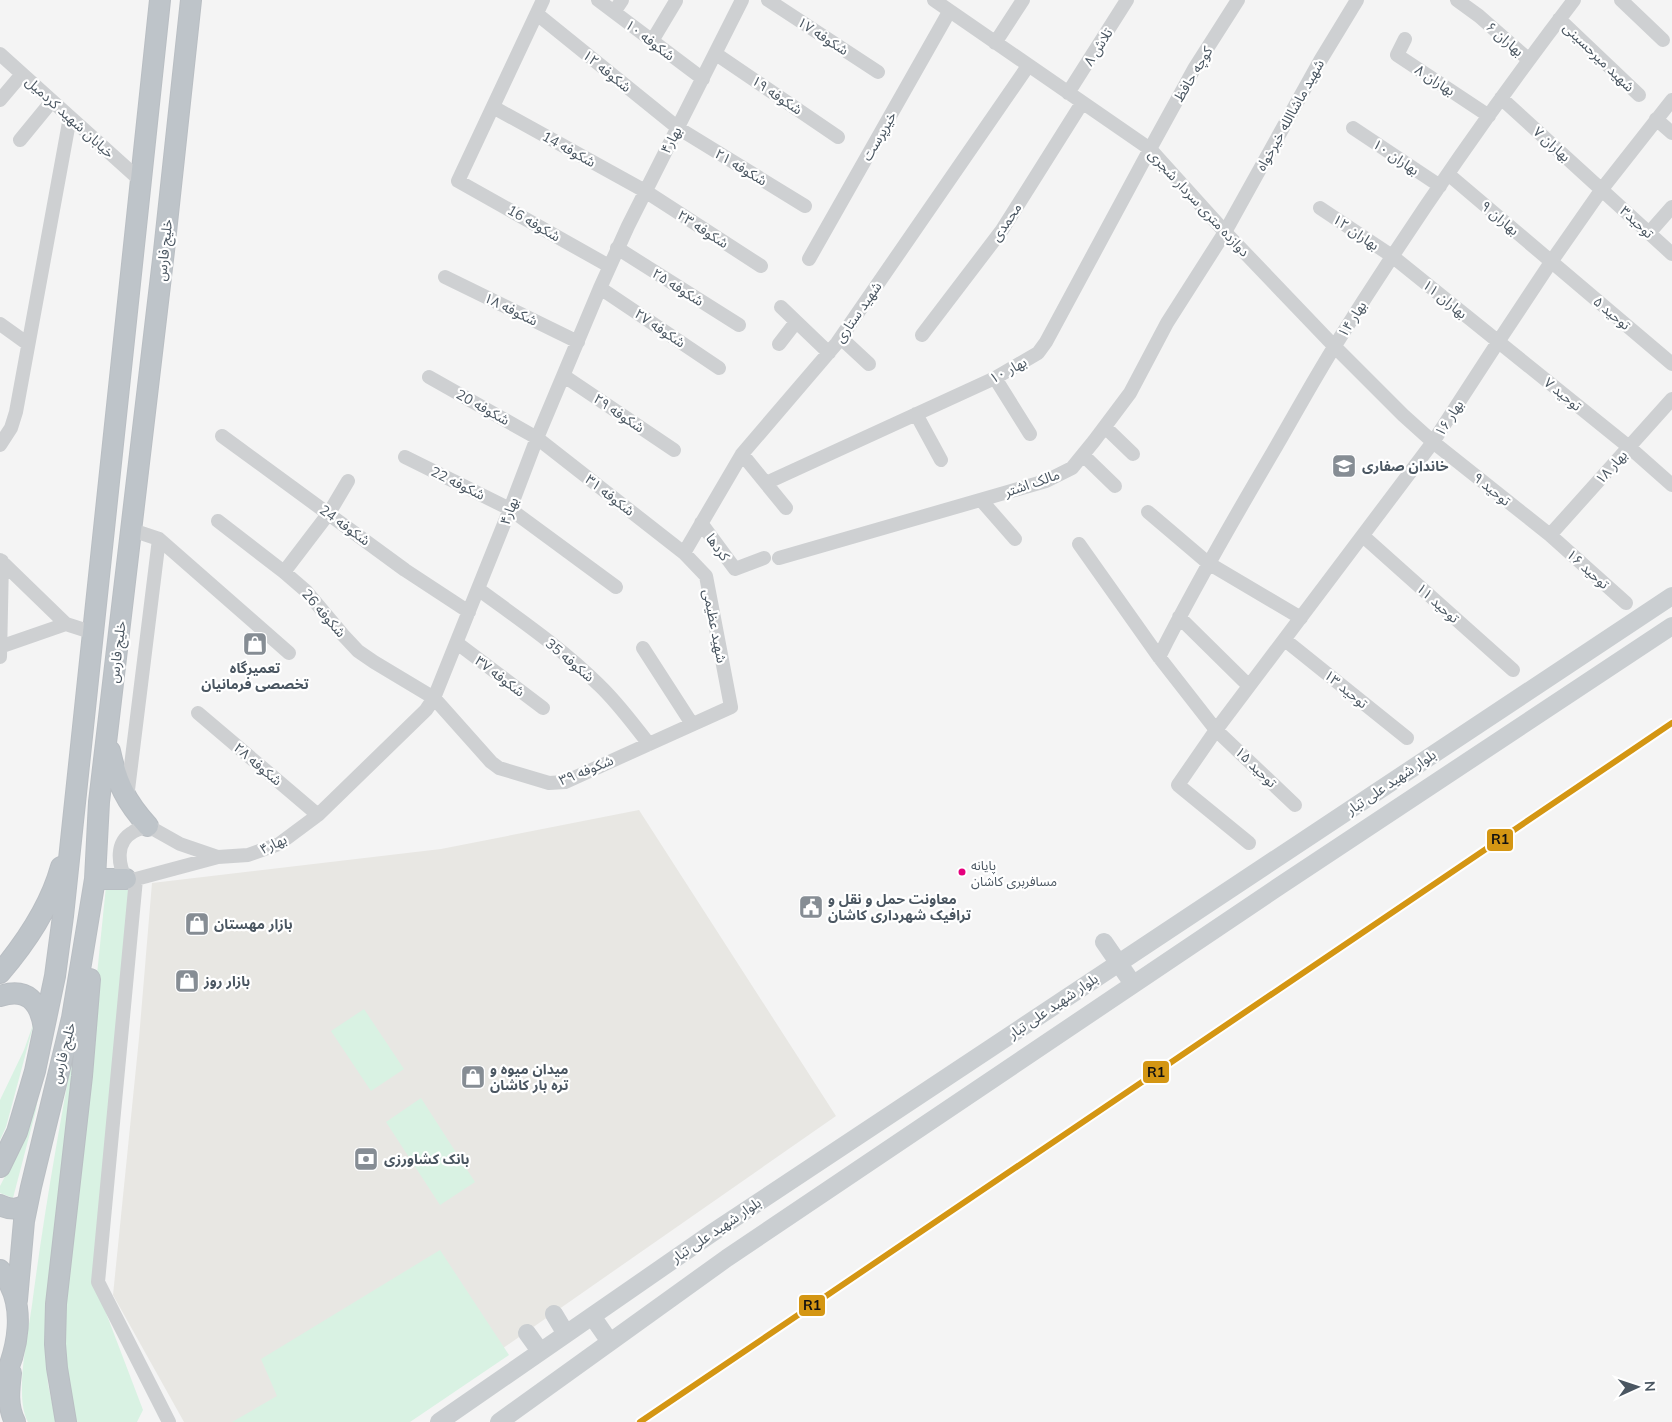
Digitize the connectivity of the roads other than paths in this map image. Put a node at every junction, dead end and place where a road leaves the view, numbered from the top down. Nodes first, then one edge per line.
1 (160, 0) edge
2 (191, 0) edge
3 (543, 0) edge
4 (598, 0) edge
5 (622, 0) edge
6 (742, 0) edge
7 (768, 0) edge
8 (934, 0) edge
9 (1023, 0) edge
10 (1128, 0) edge
11 (1238, 0) edge
12 (1357, 0) edge
13 (1457, 0) edge
14 (1622, 0) edge
15 (676, 1) edge
16 (1570, 2) edge
17 (614, 12) junction
18 (949, 12) junction
19 (536, 14) junction
20 (1559, 19) junction
21 (1405, 39) dead end
22 (1663, 40) dead end
23 (652, 41) junction
24 (995, 42) junction
25 (0, 54) edge
26 (716, 54) junction
27 (1528, 59) junction
28 (1028, 66) junction
29 (878, 72) dead end
30 (22, 74) junction
31 (702, 80) junction
32 (1068, 93) junction
33 (1639, 95) dead end
34 (1502, 98) junction
35 (0, 100) edge
36 (1672, 100) edge
37 (52, 101) junction
38 (1082, 103) junction
39 (493, 107) junction
40 (1489, 116) junction
41 (70, 117) junction
42 (1656, 120) junction
43 (678, 128) junction
44 (1353, 128) dead end
45 (1672, 133) edge
46 (838, 137) dead end
47 (20, 140) dead end
48 (1150, 149) junction
49 (1444, 180) junction
50 (141, 181) junction
51 (1602, 190) junction
52 (645, 192) junction
53 (805, 206) dead end
54 (1672, 207) edge
55 (1320, 208) dead end
56 (1225, 232) junction
57 (1649, 233) junction
58 (618, 248) junction
59 (1672, 254) edge
60 (1392, 256) junction
61 (809, 259) dead end
62 (1552, 262) junction
63 (610, 266) junction
64 (761, 266) dead end
65 (445, 277) dead end
66 (600, 288) junction
67 (781, 307) dead end
68 (796, 322) junction
69 (0, 324) edge
70 (740, 326) dead end
71 (922, 335) dead end
72 (841, 338) junction
73 (578, 342) junction
74 (1498, 342) junction
75 (28, 344) junction
76 (779, 344) dead end
77 (1334, 346) junction
78 (829, 353) junction
79 (869, 364) dead end
80 (1672, 364) edge
81 (720, 368) dead end
82 (564, 376) junction
83 (429, 377) dead end
84 (995, 378) junction
85 (1672, 399) edge
86 (916, 414) junction
87 (1106, 427) junction
88 (1030, 434) dead end
89 (222, 436) dead end
90 (537, 438) junction
91 (1433, 442) junction
92 (0, 445) edge
93 (1629, 447) junction
94 (674, 450) dead end
95 (742, 454) junction
96 (1133, 454) dead end
97 (1083, 455) junction
98 (405, 457) dead end
99 (941, 460) dead end
100 (348, 481) dead end
101 (766, 484) junction
102 (1672, 485) edge
103 (1115, 486) dead end
104 (981, 500) junction
105 (786, 508) dead end
106 (510, 509) junction
107 (1148, 512) dead end
108 (329, 513) junction
109 (218, 522) dead end
110 (701, 523) junction
111 (132, 530) junction
112 (1550, 535) junction
113 (1363, 536) junction
114 (159, 539) junction
115 (1015, 540) dead end
116 (1079, 544) dead end
117 (684, 553) junction
118 (764, 558) dead end
119 (779, 558) dead end
120 (1, 560) edge
121 (1208, 563) junction
122 (284, 572) junction
123 (616, 587) dead end
124 (478, 589) junction
125 (1672, 596) edge
126 (1626, 603) dead end
127 (469, 612) junction
128 (1179, 617) junction
129 (1302, 618) junction
130 (66, 624) junction
131 (1672, 626) edge
132 (94, 633) junction
133 (1285, 640) junction
134 (457, 643) junction
135 (643, 648) dead end
136 (0, 651) edge
137 (288, 653) dead end
138 (1159, 657) junction
139 (1513, 670) dead end
140 (1250, 686) junction
141 (434, 698) junction
142 (731, 707) joint
143 (544, 708) dead end
144 (198, 713) dead end
145 (109, 721) junction
146 (692, 724) junction
147 (1216, 730) junction
148 (1407, 738) dead end
149 (649, 744) junction
150 (76, 799) junction
151 (127, 799) junction
152 (1295, 805) dead end
153 (318, 815) junction
154 (148, 826) junction
155 (1249, 843) dead end
156 (218, 857) junction
157 (131, 879) junction
158 (95, 880) junction
159 (1104, 942) dead end
160 (1118, 963) junction
161 (0, 973) edge
162 (1133, 984) junction
163 (0, 996) edge
164 (44, 1033) junction
165 (0, 1167) edge
166 (27, 1204) junction
167 (0, 1206) edge
168 (0, 1270) edge
169 (17, 1300) junction
170 (554, 1314) dead end
171 (592, 1316) junction
172 (527, 1332) dead end
173 (566, 1334) junction
174 (610, 1342) junction
175 (540, 1351) junction
176 (13, 1358) junction
177 (0, 1388) edge
178 (15, 1422) edge
179 (66, 1422) edge
180 (169, 1422) edge
181 (439, 1422) edge
182 (499, 1422) edge

1 - 50 highway, خلیج فارس
2 - 111 highway, خلیج فارس
3 - 19 street
4 - 17 street, شکوفه ۱۰
5 - 17 street
6 - 26 street, بهار۴
7 - 29 street, شکوفه ۱۷
8 - 18 street, دوازده متری سردار شجری
9 - 24 street
10 - 32 street, تلاش ۸
11 - 48 street, کوچه حافظ
12 - 56 street, شهید ماشاالله خیرخواه
13 - 27 street, بهاران ۶
14 - 22 street
15 - 23 street
16 - 20 street, بهار ۱۴
17 - 23 street, شکوفه ۱۰
18 - 24 street, دوازده متری سردار شجری
18 - 61 street, خیرپرست
19 - 39 street
19 - 43 street, شکوفه ۱۲
20 - 27 street, بهار ۱۴
20 - 33 street, شهید میرحسینی
21 - 40 street, بهاران ۸
23 - 31 street, شکوفه ۱۰
24 - 28 street, دوازده متری سردار شجری
25 - 30 street, خیابان شهید کردمیل
26 - 31 street, بهار۴
26 - 46 street, شکوفه ۱۹
27 - 34 street, بهار ۱۴
28 - 32 street, دوازده متری سردار شجری
28 - 72 street, شهید ستاری
30 - 35 street
30 - 37 street, خیابان شهید کردمیل
31 - 43 street, بهار۴
32 - 38 street, دوازده متری سردار شجری
34 - 40 street, بهار ۱۴
34 - 51 street, بهاران ۷
36 - 42 street, بهار ۱۶
37 - 41 street, خیابان شهید کردمیل
37 - 47 street
38 - 48 street, دوازده متری سردار شجری
38 - 71 street, محمدی
39 - 52 street, شکوفه 14
39 - 63 street, شکوفه 16
40 - 49 street, بهار ۱۴
41 - 50 street, خیابان شهید کردمیل
41 - 75 street
42 - 45 street
42 - 51 street, بهار ۱۶
43 - 52 street, بهار۴
43 - 53 street, شکوفه ۲۱
44 - 49 street, بهاران ۱۰
48 - 56 street, دوازده متری سردار شجری
48 - 84 street, بهار ۱۰
49 - 60 street, بهار ۱۴
49 - 62 street, بهاران ۹
50 - 132 highway, خلیج فارس
51 - 57 street, توحید۳
51 - 62 street, بهار ۱۶
52 - 58 street, بهار۴
52 - 64 street, شکوفه ۲۳
54 - 57 street
55 - 60 street, بهاران ۱۲
56 - 77 street, دوازده متری سردار شجری
56 - 87 street, مالک اشتر
57 - 59 street, توحید۳
58 - 63 street, بهار۴
58 - 70 street, شکوفه ۲۵
60 - 74 street, بهاران ۱۱
60 - 77 street, بهار ۱۴
62 - 74 street, بهار ۱۶
62 - 80 street, توحید ۵
63 - 66 street, بهار۴
65 - 73 street, شکوفه ۱۸
66 - 73 street, بهار۴
66 - 81 street, شکوفه ۲۷
67 - 68 street
68 - 76 street
68 - 78 street
69 - 75 street
72 - 78 street, شهید ستاری
72 - 79 street
73 - 82 street, بهار۴
74 - 91 street, بهار ۱۶
74 - 93 street, توحید ۷
75 - 92 street
77 - 91 street, دوازده متری سردار شجری
77 - 121 street, بهار ۱۴
78 - 95 street, شهید ستاری
82 - 90 street, بهار۴
82 - 94 street, شکوفه ۲۹
83 - 90 street, شکوفه 20
84 - 86 street, بهار ۱۰
84 - 88 street
85 - 93 street, بهار ۱۸
86 - 99 street
86 - 101 street, بهار ۱۰
87 - 96 street
87 - 97 street, مالک اشتر
89 - 108 street, شکوفه 24
90 - 106 street, بهار۴
90 - 117 street, شکوفه ۳۱
91 - 112 street, توحید ۹
91 - 113 street, بهار ۱۶
93 - 102 street, توحید ۷
93 - 112 street, بهار ۱۸
95 - 101 street
95 - 110 street, شهید ستاری
97 - 103 street
97 - 104 street, مالک اشتر
98 - 106 street, شکوفه 22
100 - 108 street
101 - 105 street
104 - 115 street
104 - 119 street, مالک اشتر
106 - 123 street, شکوفه 22
106 - 124 street, بهار۴
107 - 121 street
108 - 122 street
108 - 127 street, شکوفه 24
109 - 122 street, شکوفه 26
110 - 117 street, شهید ستاری
110 - 118 street, کردها
111 - 114 street
111 - 145 highway, خلیج فارس
112 - 126 street, توحید ۱۶
113 - 129 street, بهار ۱۶
113 - 139 street, توحید ۱۱
114 - 137 street
114 - 151 street
116 - 138 street, توحید ۱۵
117 - 142 street, شهید عظیمی
120 - 130 street
120 - 136 street
121 - 128 street, بهار ۱۴
121 - 129 street
122 - 141 street, شکوفه 26
124 - 127 street, بهار۴
124 - 149 street, شکوفه 35
125 - 160 main road, بلوار شهید علی تبار
127 - 134 street, بهار۴
128 - 138 street, بهار ۱۴
128 - 140 street
129 - 133 street, بهار ۱۶
130 - 132 street
130 - 136 street
131 - 162 main road, بلوار شهید علی تبار
132 - 150 highway, خلیج فارس
133 - 140 street, بهار ۱۶
133 - 148 street, توحید ۱۳
134 - 141 street, بهار۴
134 - 143 street, شکوفه ۳۷
135 - 146 street
138 - 147 street, توحید ۱۵
140 - 147 street, بهار ۱۶
141 - 149 street, شکوفه ۳۹
141 - 153 street, بهار۴
142 - 146 street, شکوفه ۳۹
144 - 153 street, شکوفه ۲۸
145 - 151 highway
145 - 158 highway, خلیج فارس
146 - 149 street, شکوفه ۳۹
147 - 152 street, توحید ۱۵
147 - 155 street, بهار ۱۶
150 - 161 highway
150 - 164 highway, خلیج فارس
151 - 154 highway
153 - 156 street, بهار۴
154 - 156 street
154 - 157 street
156 - 157 street, بهار۴
157 - 158 highway
157 - 180 street
158 - 166 highway, خلیج فارس
158 - 179 highway
159 - 160 main road
160 - 162 main road
160 - 171 main road, بلوار شهید علی تبار
162 - 174 main road, بلوار شهید علی تبار
163 - 164 highway
164 - 165 highway, خلیج فارس
166 - 167 highway
166 - 169 highway, خلیج فارس
168 - 169 highway
169 - 176 highway, خلیج فارس
170 - 173 main road
171 - 173 main road, بلوار شهید علی تبار
171 - 174 main road
172 - 175 main road
173 - 175 main road, بلوار شهید علی تبار
174 - 182 main road, بلوار شهید علی تبار
175 - 181 main road, بلوار شهید علی تبار
176 - 177 highway
176 - 178 highway

